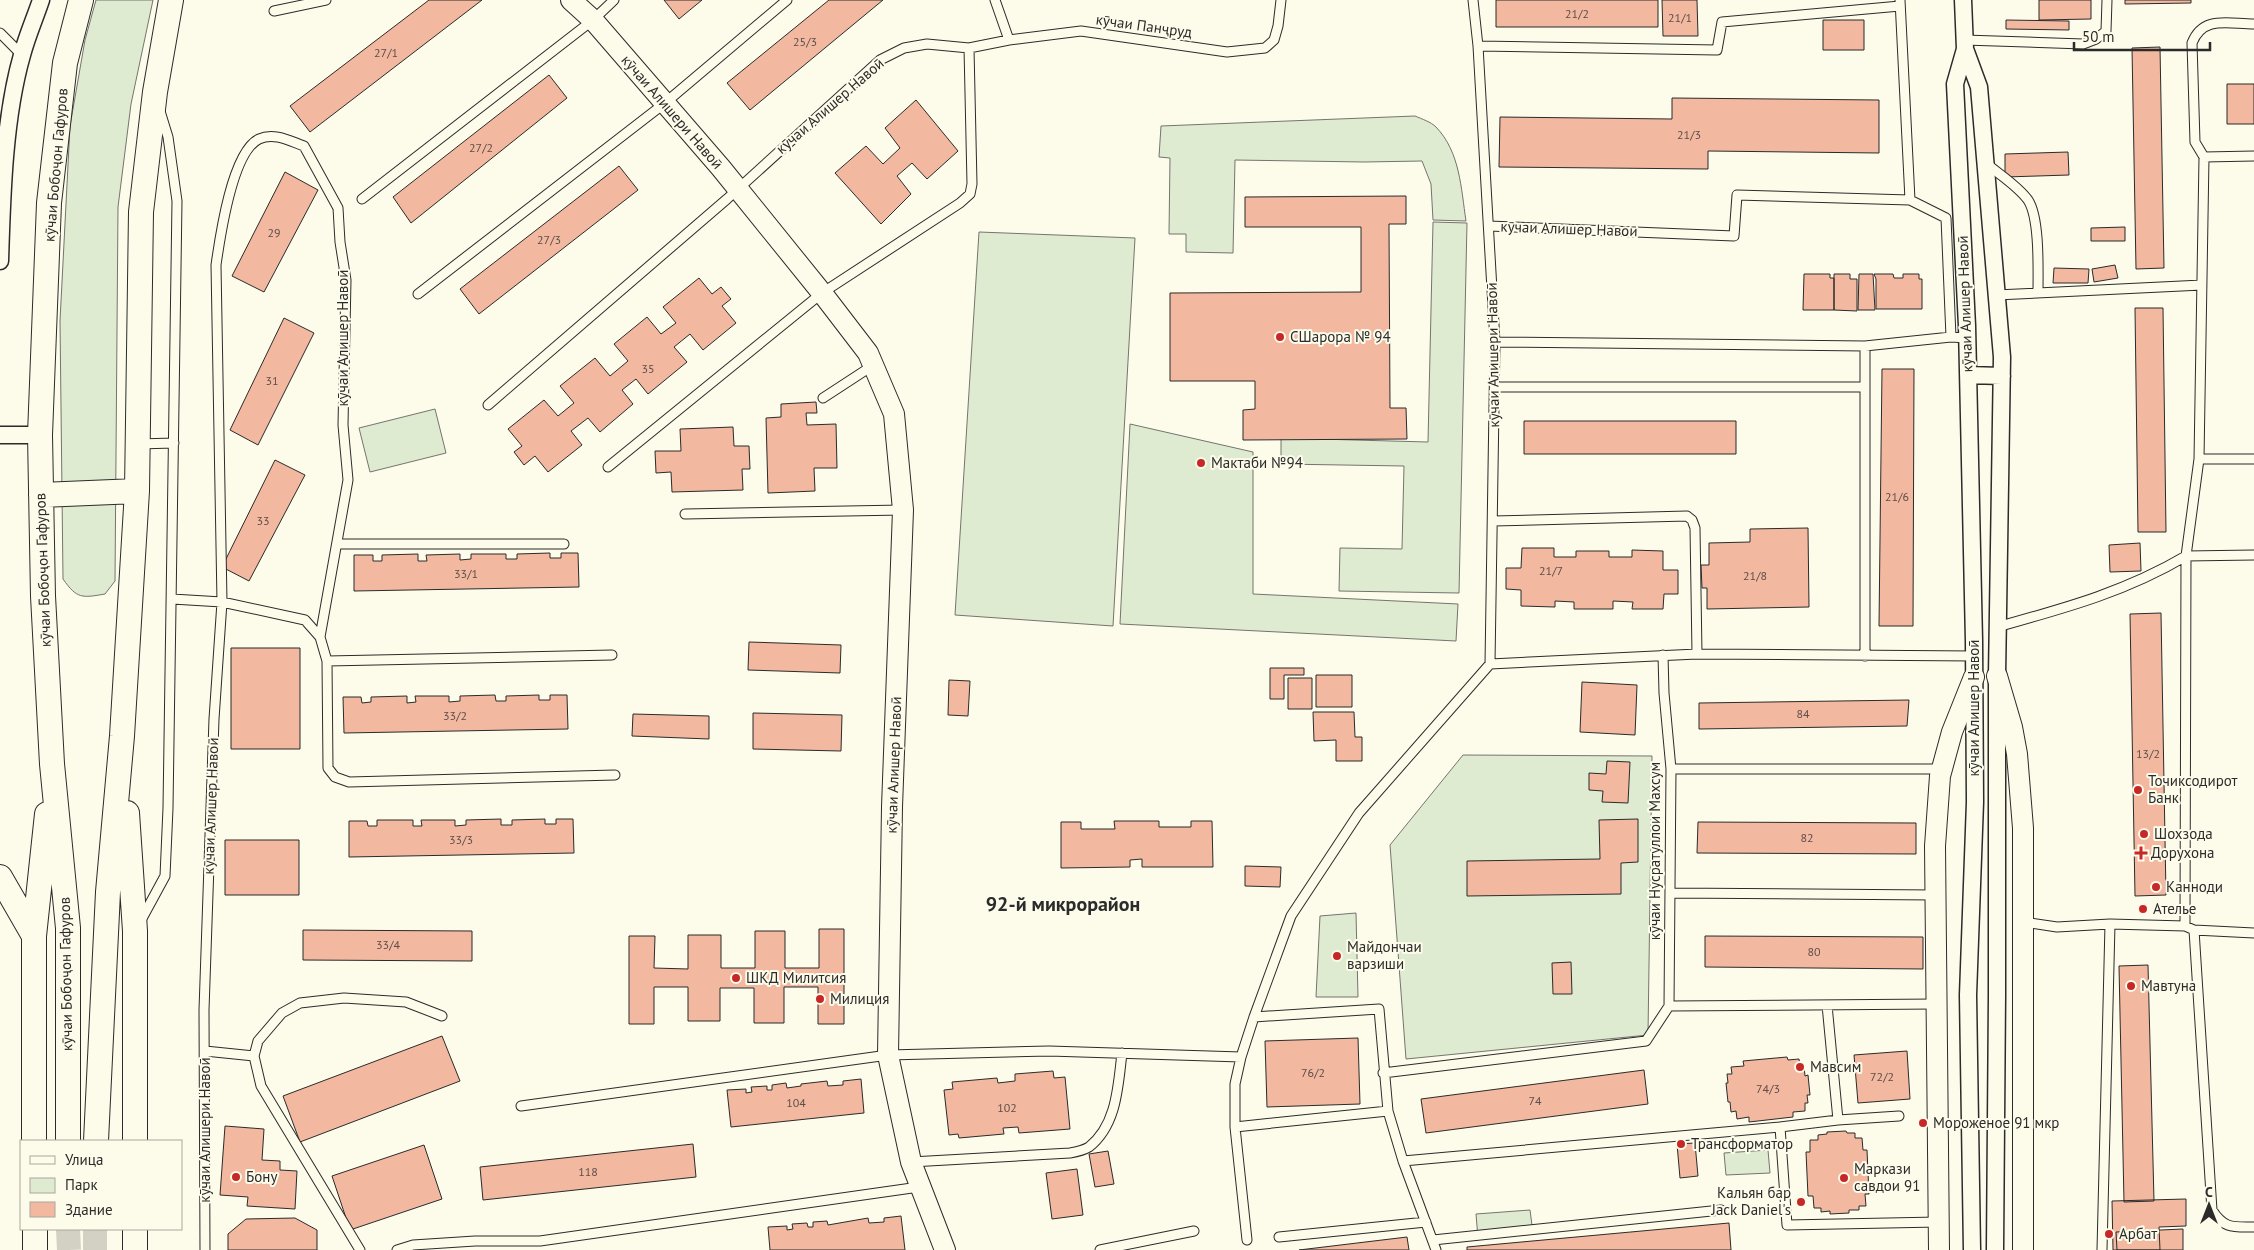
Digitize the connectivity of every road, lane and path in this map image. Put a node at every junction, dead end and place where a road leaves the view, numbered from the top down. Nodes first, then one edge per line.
1 (41, 0) edge
2 (82, 0) edge
3 (171, 0) edge
4 (326, 0) edge
5 (571, 0) edge
6 (614, 0) edge
7 (786, 0) edge
8 (994, 0) edge
9 (1281, 0) edge
10 (1473, 0) edge
11 (1963, 0) edge
12 (2107, 0) edge
13 (1900, 3) edge
14 (274, 11) dead end
15 (593, 20) junction
16 (2254, 24) edge
17 (0, 33) edge
18 (1010, 40) junction
19 (1965, 44) junction
20 (1478, 46) junction
21 (970, 48) junction
22 (22, 55) junction
23 (155, 92) junction
24 (665, 103) junction
25 (2254, 156) edge
26 (2204, 157) junction
27 (1987, 164) junction
28 (737, 188) junction
29 (362, 199) dead end
30 (1910, 200) junction
31 (1, 204) edge
32 (1489, 226) junction
33 (769, 228) joint
34 (0, 261) edge
35 (2202, 285) junction
36 (822, 293) junction
37 (2038, 293) junction
38 (418, 294) dead end
39 (1996, 295) junction
40 (1959, 338) junction
41 (1495, 342) junction
42 (1865, 346) junction
43 (872, 366) junction
44 (1968, 375) junction
45 (2002, 376) junction
46 (1495, 387) junction
47 (1865, 387) junction
48 (823, 398) dead end
49 (488, 405) dead end
50 (0, 435) edge
51 (40, 435) junction
52 (174, 443) junction
53 (138, 444) junction
54 (2199, 459) junction
55 (2254, 459) edge
56 (608, 467) dead end
57 (137, 492) junction
58 (41, 494) junction
59 (903, 510) junction
60 (685, 514) dead end
61 (1493, 521) junction
62 (337, 544) junction
63 (564, 544) dead end
64 (2254, 555) edge
65 (2186, 556) junction
66 (172, 599) junction
67 (222, 602) junction
68 (1998, 627) junction
69 (320, 637) junction
70 (612, 654) dead end
71 (1697, 654) junction
72 (1663, 655) junction
73 (1865, 656) junction
74 (1974, 656) junction
75 (327, 661) junction
76 (1490, 664) junction
77 (1997, 676) junction
78 (1974, 677) junction
79 (122, 736) junction
80 (52, 764) junction
81 (1671, 769) junction
82 (1942, 769) junction
83 (615, 775) dead end
84 (0, 877) edge
85 (1670, 893) junction
86 (1935, 895) junction
87 (2024, 922) junction
88 (2110, 924) junction
89 (2185, 926) junction
90 (2194, 930) junction
91 (135, 931) junction
92 (2254, 933) edge
93 (34, 936) junction
94 (1936, 1004) junction
95 (1827, 1005) junction
96 (1669, 1006) junction
97 (204, 1010) joint
98 (442, 1016) dead end
99 (1254, 1017) junction
100 (205, 1051) junction
101 (1122, 1054) junction
102 (888, 1055) junction
103 (254, 1056) junction
104 (1241, 1057) junction
105 (1383, 1072) junction
106 (521, 1106) dead end
107 (1388, 1111) junction
108 (1899, 1116) dead end
109 (1838, 1120) junction
110 (1235, 1127) junction
111 (1780, 1127) junction
112 (34, 1140) edge
113 (68, 1140) edge
114 (96, 1140) edge
115 (135, 1140) edge
116 (1403, 1161) junction
117 (911, 1162) junction
118 (919, 1186) junction
119 (1720, 1210) dead end
120 (1426, 1222) junction
121 (1938, 1222) junction
122 (2254, 1226) edge
123 (35, 1230) edge
124 (135, 1230) edge
125 (1194, 1231) dead end
126 (1280, 1236) dead end
127 (1247, 1240) dead end
128 (1433, 1240) junction
129 (35, 1250) edge
130 (134, 1250) edge
131 (205, 1250) edge
132 (360, 1250) edge
133 (397, 1250) edge
134 (945, 1250) edge
135 (1100, 1250) edge
136 (1436, 1250) edge
137 (1939, 1250) edge
138 (1972, 1250) edge
139 (1995, 1250) edge
140 (2024, 1250) edge
141 (2102, 1250) edge

1 - 22 street
2 - 51 main road, кӯчаи Бобоҷон Гафуров
3 - 23 main road
4 - 14 lane
5 - 15 street, кӯчаи Алишери Навоӣ
6 - 15 lane
7 - 24 lane
8 - 18 lane
9 - 18 lane, кӯчаи Панҷруд
10 - 20 lane, кӯчаи Алишери Навоӣ
11 - 19 street
12 - 19 lane
13 - 20 lane
13 - 30 lane
15 - 24 street, кӯчаи Алишери Навоӣ
15 - 29 lane
16 - 26 lane
17 - 22 lane
18 - 21 lane, кӯчаи Панҷруд
19 - 27 street, кӯчаи Алишер Навоӣ
19 - 40 street, кӯчаи Алишер Навоӣ
20 - 32 lane, кӯчаи Алишери Навоӣ
21 - 28 lane, кӯчаи Алишер Навоӣ
21 - 36 lane
22 - 31 street
23 - 52 lane
23 - 53 main road
24 - 28 street, кӯчаи Алишери Навоӣ
24 - 38 lane
25 - 26 lane
26 - 35 lane
27 - 37 lane
27 - 39 street, кӯчаи Алишер Навоӣ
28 - 33 street, кӯчаи Алишери Навоӣ
28 - 49 lane, кӯчаи Алишер Навоӣ
30 - 32 lane, кӯчаи Алишер Навоӣ
30 - 40 lane, кӯчаи Алишер Навоӣ
31 - 34 street
32 - 41 lane, кӯчаи Алишери Навоӣ
33 - 36 street, кӯчаи Алишер Навоӣ
35 - 37 lane
35 - 54 lane
36 - 43 street, кӯчаи Алишер Навоӣ
36 - 56 lane
37 - 39 lane
39 - 45 street, кӯчаи Алишер Навоӣ
40 - 42 lane
40 - 44 street, кӯчаи Алишер Навоӣ
41 - 42 lane
41 - 46 lane, кӯчаи Алишери Навоӣ
42 - 47 lane
43 - 48 lane
43 - 59 street, кӯчаи Алишер Навоӣ
44 - 45 street
44 - 74 street, кӯчаи Алишер Навоӣ
45 - 68 street, кӯчаи Алишер Навоӣ
46 - 47 lane
46 - 61 lane, кӯчаи Алишери Навоӣ
47 - 73 lane
50 - 51 street
51 - 58 main road, кӯчаи Бобоҷон Гафуров
52 - 53 lane
52 - 66 lane
53 - 57 main road
54 - 55 lane
54 - 65 lane
57 - 58 main road
57 - 79 main road
58 - 80 main road, кӯчаи Бобоҷон Гафуров
59 - 60 lane
59 - 102 street, кӯчаи Алишер Навоӣ
61 - 71 lane
61 - 76 lane, кӯчаи Алишери Навоӣ
62 - 63 lane
62 - 67 lane, кӯчаи Алишер Навоӣ
62 - 69 lane, кӯчаи Алишер Навоӣ
64 - 65 lane, кӯчаи Алишер Навоӣ
65 - 68 lane, кӯчаи Алишер Навоӣ
65 - 89 lane
66 - 67 lane
66 - 91 lane
67 - 69 lane, кӯчаи Алишер Навоӣ
67 - 97 lane, кӯчаи Алишер Навоӣ
68 - 77 street, кӯчаи Алишер Навоӣ
69 - 75 lane, кӯчаи Алишер Навоӣ
70 - 75 lane
71 - 72 lane
71 - 73 lane
72 - 76 lane
72 - 81 lane, кӯчаи Нусратуллои Махсум
73 - 74 lane
74 - 78 street, кӯчаи Алишер Навоӣ
75 - 83 lane, кӯчаи Алишер Навоӣ
76 - 99 lane
77 - 87 street
77 - 139 street, кӯчаи Алишер Навоӣ
78 - 82 street
78 - 138 street, кӯчаи Алишер Навоӣ
79 - 91 main road
79 - 114 main road
80 - 93 main road
80 - 113 main road, кӯчаи Бобоҷон Гафуров
81 - 82 lane
81 - 85 lane, кӯчаи Нусратуллои Махсум
82 - 86 street
84 - 93 main road
85 - 86 lane
85 - 96 lane, кӯчаи Нусратуллои Махсум
86 - 94 street
87 - 88 lane
87 - 140 street
88 - 89 lane
88 - 141 lane
89 - 90 lane
90 - 92 lane
90 - 122 lane
91 - 115 main road
93 - 112 main road
94 - 95 lane
94 - 121 street
95 - 96 lane
95 - 109 lane
96 - 105 lane
97 - 100 lane, кӯчаи Алишери Навоӣ
98 - 103 lane
99 - 104 lane
99 - 105 lane
100 - 103 lane
100 - 131 lane, кӯчаи Алишери Навоӣ
101 - 102 lane
101 - 104 lane
101 - 117 lane
102 - 106 lane
102 - 117 street, кӯчаи Алишер Навоӣ
103 - 132 lane
104 - 110 lane
105 - 107 lane
107 - 110 lane
107 - 116 lane
108 - 109 lane
109 - 111 lane
110 - 127 lane
111 - 116 lane
111 - 121 lane
116 - 120 lane
117 - 118 street, кӯчаи Алишер Навоӣ
118 - 133 lane
118 - 134 street, кӯчаи Алишер Навоӣ
119 - 128 lane
120 - 126 lane
120 - 128 lane
121 - 137 street
123 - 129 main road
124 - 130 main road
125 - 135 lane
128 - 136 lane

